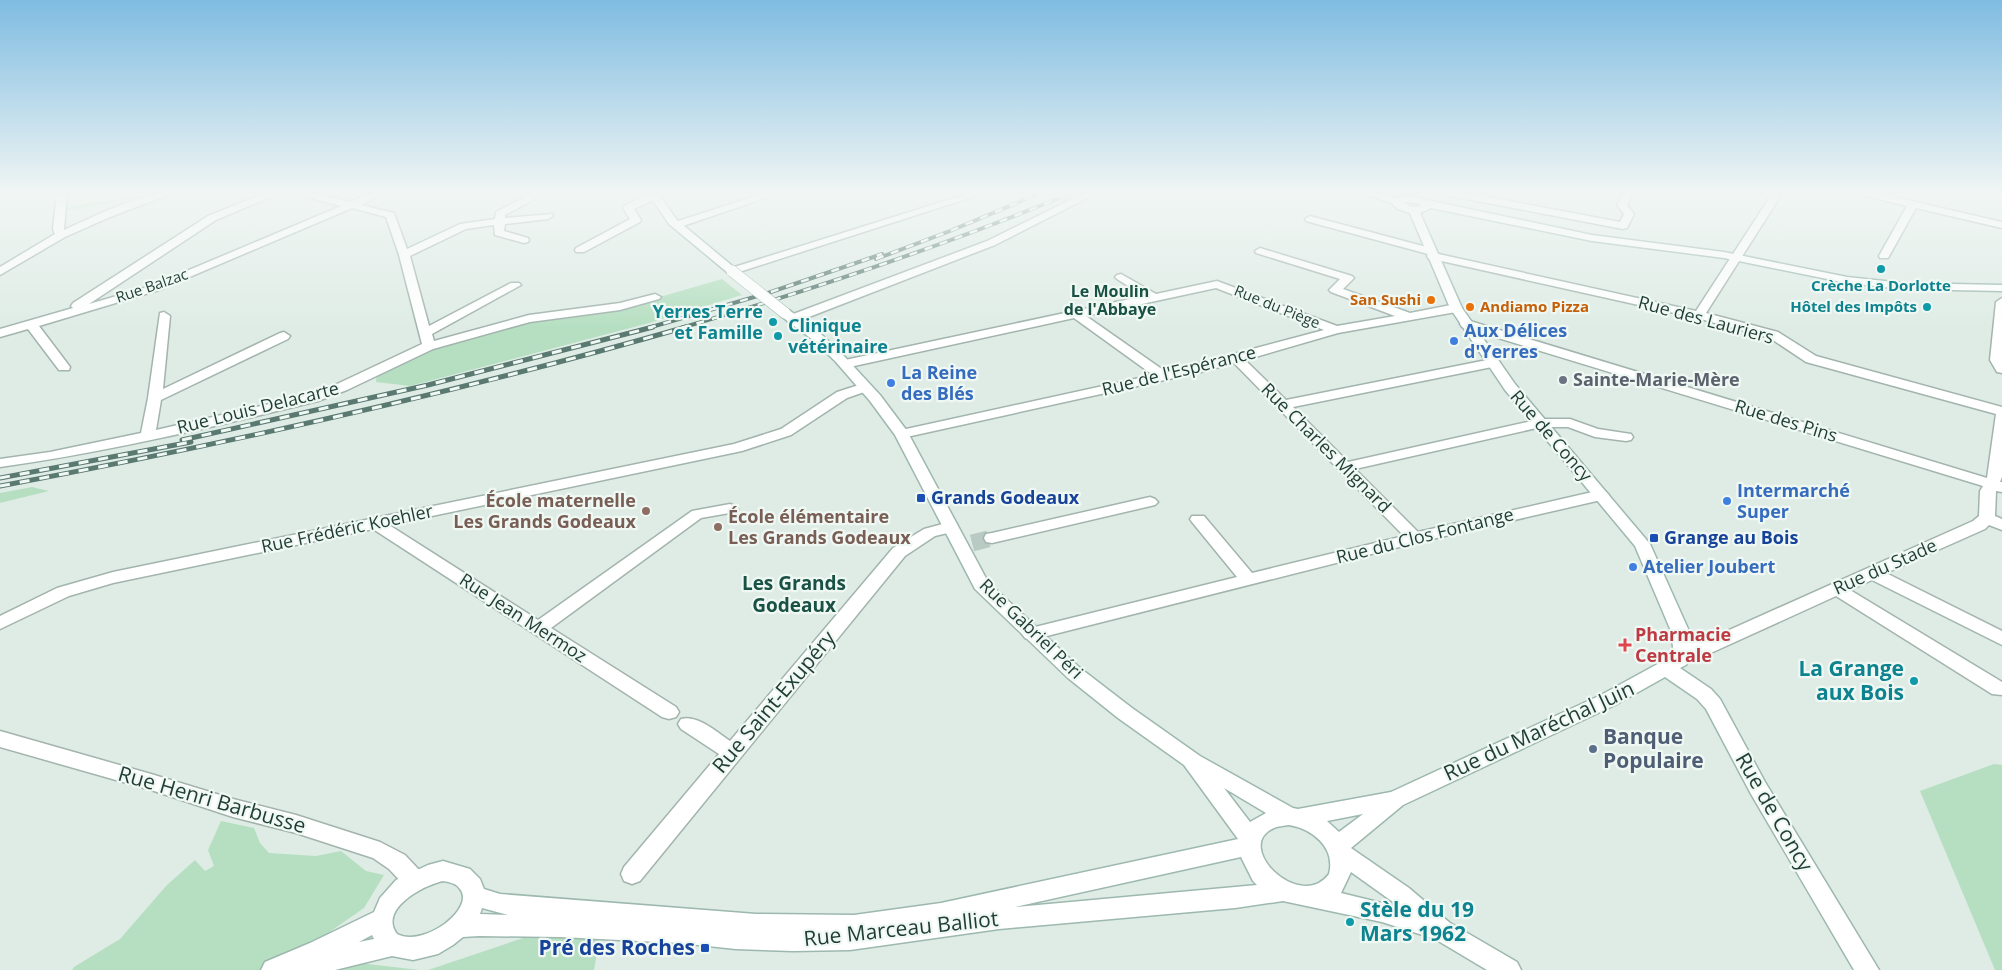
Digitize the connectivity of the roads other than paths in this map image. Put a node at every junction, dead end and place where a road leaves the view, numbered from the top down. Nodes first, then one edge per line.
1 (57, 237) edge
2 (182, 237) edge
3 (275, 237) edge
4 (398, 237) edge
5 (440, 237) edge
6 (514, 237) edge
7 (610, 237) edge
8 (691, 237) edge
9 (839, 237) edge
10 (1003, 237) edge
11 (1373, 237) edge
12 (1425, 237) edge
13 (1588, 237) edge
14 (1749, 237) edge
15 (1894, 237) edge
16 (524, 240) dead end
17 (580, 250) dead end
18 (1260, 250) dead end
19 (404, 254) junction
20 (1431, 254) junction
21 (1884, 256) dead end
22 (1736, 257) junction
23 (732, 271) junction
24 (0, 272) edge
25 (1121, 276) dead end
26 (515, 285) dead end
27 (2002, 288) edge
28 (1153, 297) junction
29 (655, 298) dead end
30 (2002, 302) edge
31 (1456, 308) junction
32 (64, 314) junction
33 (1075, 314) junction
34 (1699, 315) junction
35 (164, 316) dead end
36 (788, 316) junction
37 (1409, 316) junction
38 (31, 324) junction
39 (1466, 324) junction
40 (1336, 330) junction
41 (0, 333) edge
42 (425, 333) junction
43 (284, 336) dead end
44 (429, 346) junction
45 (1236, 358) junction
46 (1492, 363) junction
47 (845, 364) junction
48 (64, 367) dead end
49 (2002, 368) edge
50 (1164, 376) junction
51 (865, 387) junction
52 (155, 398) junction
53 (1283, 405) junction
54 (2002, 411) edge
55 (2002, 415) edge
56 (1541, 423) junction
57 (902, 434) junction
58 (148, 435) junction
59 (1626, 436) dead end
60 (0, 463) edge
61 (1345, 467) junction
62 (1997, 486) edge
63 (1601, 494) junction
64 (1150, 502) dead end
65 (730, 508) dead end
66 (1987, 518) junction
67 (1198, 519) dead end
68 (376, 524) junction
69 (2002, 525) edge
70 (950, 527) junction
71 (992, 538) tunnel mouth
72 (1415, 538) junction
73 (1872, 573) junction
74 (1249, 580) junction
75 (1836, 589) junction
76 (0, 623) edge
77 (539, 628) junction
78 (1031, 634) junction
79 (2002, 640) edge
80 (1677, 659) junction
81 (1998, 690) dead end
82 (669, 712) dead end
83 (688, 724) dead end
84 (0, 739) edge
85 (732, 752) junction
86 (1191, 759) junction
87 (1396, 799) junction
88 (1293, 817) junction
89 (1249, 843) junction
90 (1339, 849) junction
91 (632, 874) dead end
92 (414, 880) junction
93 (1283, 891) junction
94 (1309, 895) junction
95 (475, 896) junction
96 (382, 919) junction
97 (459, 927) junction
98 (1442, 931) junction
99 (392, 945) junction
100 (273, 970) edge
101 (305, 970) edge
102 (1509, 970) edge
103 (1867, 970) edge

1 - 24 street
2 - 32 street
3 - 32 street, Rue Balzac
4 - 19 street
5 - 19 street
6 - 16 street
7 - 17 street
8 - 23 street
9 - 23 street
10 - 36 street
11 - 20 street, Rue des Lauriers
12 - 20 street, Rue de Concy
13 - 22 street
14 - 22 street
15 - 21 street
18 - 37 street
19 - 42 street
20 - 31 street, Rue de Concy
20 - 34 street, Rue des Lauriers
22 - 27 street
22 - 34 street
23 - 36 street, Rue Gabriel Péri, bridge
25 - 28 street
26 - 42 street
28 - 33 street
28 - 40 street, Rue du Piège
29 - 44 street, Rue Louis Delacarte
30 - 49 street
31 - 37 street, Rue de l'Espérance
31 - 39 street, Rue de Concy
32 - 38 street, Rue Balzac
33 - 47 street
33 - 50 street
34 - 54 street, Rue des Lauriers
35 - 52 street
36 - 47 street, Rue Gabriel Péri
37 - 40 street, Rue de l'Espérance
38 - 41 street, Rue Balzac
38 - 48 street
39 - 46 street, Rue de Concy
39 - 62 street, Rue des Pins
40 - 45 street, Rue de l'Espérance
42 - 44 street
43 - 52 street
44 - 58 street, Rue Louis Delacarte
45 - 50 street, Rue de l'Espérance
45 - 53 street, Rue Charles Mignard
46 - 53 street
46 - 56 street, Rue de Concy
47 - 51 street, Rue Gabriel Péri
50 - 57 street, Rue de l'Espérance
51 - 57 street, Rue Gabriel Péri
51 - 68 street, Rue Frédéric Koehler
52 - 58 street
53 - 61 street, Rue Charles Mignard
55 - 62 street
56 - 59 street
56 - 61 street
56 - 63 street, Rue de Concy
57 - 70 street, Rue Gabriel Péri
58 - 60 street, Rue Louis Delacarte
61 - 72 street, Rue Charles Mignard
62 - 66 street
63 - 72 street, Rue du Clos Fontange
63 - 80 street, Rue de Concy
64 - 71 street
65 - 77 street
66 - 69 street
66 - 73 street, Rue du Stade
67 - 74 street
68 - 76 street, Rue Frédéric Koehler
68 - 77 street, Rue Jean Mermoz
70 - 78 street, Rue Gabriel Péri
70 - 85 street, Rue Saint-Exupéry
72 - 74 street, Rue du Clos Fontange
73 - 75 street, Rue du Stade
73 - 79 street
74 - 78 street, Rue du Clos Fontange
75 - 80 street, Rue du Stade
75 - 81 street
77 - 82 street, Rue Jean Mermoz
78 - 86 street, Rue Gabriel Péri
80 - 87 street, Rue du Maréchal Juin
80 - 103 street, Rue de Concy
83 - 85 street
84 - 92 street, Rue Henri Barbusse
85 - 91 street, Rue Saint-Exupéry
86 - 88 street
86 - 89 street, Rue Gabriel Péri
87 - 88 street, Rue du Maréchal Juin
87 - 90 street, Rue du Maréchal Juin
88 - 89 street
88 - 90 street
89 - 93 street
89 - 95 street, Rue Marceau Balliot
90 - 94 street
90 - 98 street
92 - 95 street
92 - 96 street
93 - 94 street
93 - 97 street, Rue Marceau Balliot
94 - 98 street
95 - 97 street
96 - 99 street
96 - 100 street
97 - 99 street
98 - 102 street
99 - 101 street

